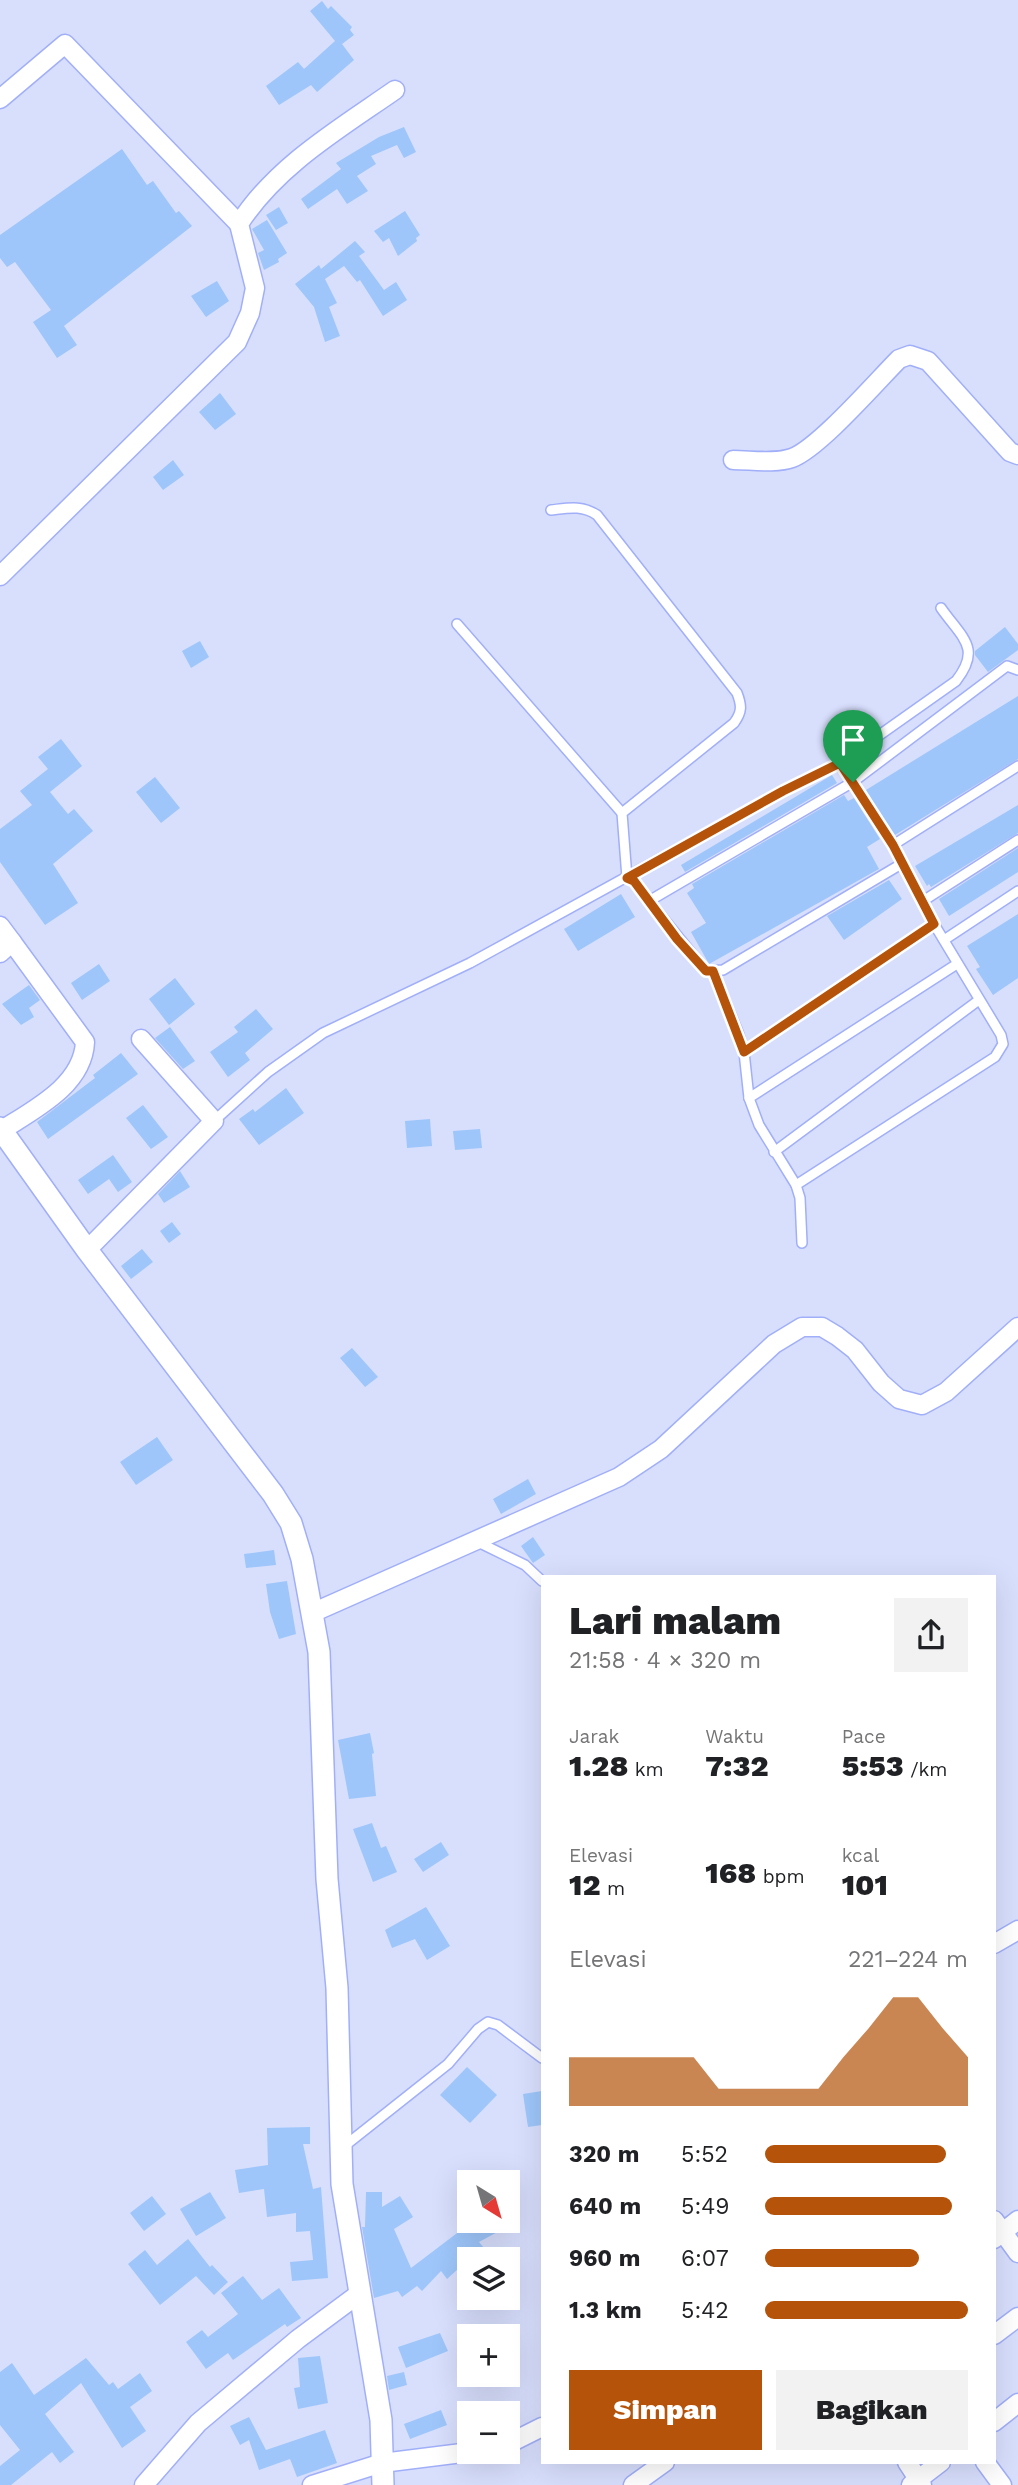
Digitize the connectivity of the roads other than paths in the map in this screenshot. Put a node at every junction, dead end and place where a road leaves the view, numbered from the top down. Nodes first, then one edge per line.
1 (395, 90) dead end
2 (0, 99) edge
3 (239, 224) junction
4 (1018, 455) edge
5 (733, 460) dead end
6 (551, 510) dead end
7 (0, 576) edge
8 (941, 608) dead end
9 (457, 624) dead end
10 (1018, 670) edge
11 (840, 763) junction
12 (1018, 766) edge
13 (853, 782) junction
14 (622, 813) junction
15 (1018, 840) edge
16 (893, 845) junction
17 (903, 863) junction
18 (627, 878) junction
19 (1018, 891) edge
20 (649, 901) junction
21 (923, 901) junction
22 (934, 924) junction
23 (0, 926) edge
24 (944, 940) junction
25 (6, 948) edge
26 (957, 964) junction
27 (713, 971) junction
28 (979, 1000) junction
29 (141, 1039) dead end
30 (744, 1052) junction
31 (749, 1098) junction
32 (214, 1121) junction
33 (1, 1129) edge
34 (774, 1152) junction
35 (796, 1185) junction
36 (802, 1243) dead end
37 (87, 1250) junction
38 (1018, 1327) edge
39 (477, 1541) junction
40 (541, 1580) edge
41 (312, 1613) junction
42 (1018, 1930) edge
43 (996, 1943) edge
44 (541, 2057) edge
45 (341, 2149) junction
46 (1018, 2220) edge
47 (997, 2230) edge
48 (1018, 2253) edge
49 (360, 2293) junction
50 (1018, 2317) edge
51 (996, 2334) edge
52 (1018, 2403) edge
53 (996, 2420) edge
54 (541, 2428) edge
55 (520, 2438) edge
56 (457, 2454) edge
57 (382, 2463) junction
58 (662, 2464) edge
59 (908, 2464) edge
60 (939, 2464) edge
61 (986, 2464) edge
62 (917, 2483) edge
63 (144, 2485) edge
64 (312, 2485) edge
65 (383, 2485) edge
66 (633, 2485) edge
67 (1002, 2485) edge

1 - 3 street
2 - 3 street
3 - 7 street
4 - 5 street
6 - 14 lane
8 - 11 lane
9 - 14 lane
10 - 13 lane
11 - 13 lane
11 - 18 lane
12 - 16 lane
13 - 16 lane
13 - 20 lane
14 - 18 lane
15 - 21 lane
16 - 17 lane
17 - 21 lane
17 - 27 lane
18 - 20 lane
18 - 32 lane
19 - 24 lane
20 - 27 lane
21 - 22 lane
22 - 24 lane
22 - 30 lane
23 - 25 street
24 - 26 lane
25 - 33 street
26 - 28 lane
26 - 31 lane
27 - 30 lane
28 - 34 lane
28 - 35 lane
29 - 32 street
30 - 31 lane
31 - 34 lane
32 - 37 street
33 - 37 street
34 - 35 lane
35 - 36 lane
37 - 41 street
38 - 39 street
39 - 40 lane
39 - 41 street
41 - 45 street
42 - 43 street
44 - 45 lane
45 - 49 street
46 - 47 street
47 - 48 street
49 - 57 street
49 - 63 street
50 - 51 street
52 - 53 street
54 - 55 street
56 - 57 street
57 - 64 street
57 - 65 street
58 - 66 street
59 - 62 street
60 - 62 street
61 - 67 street

